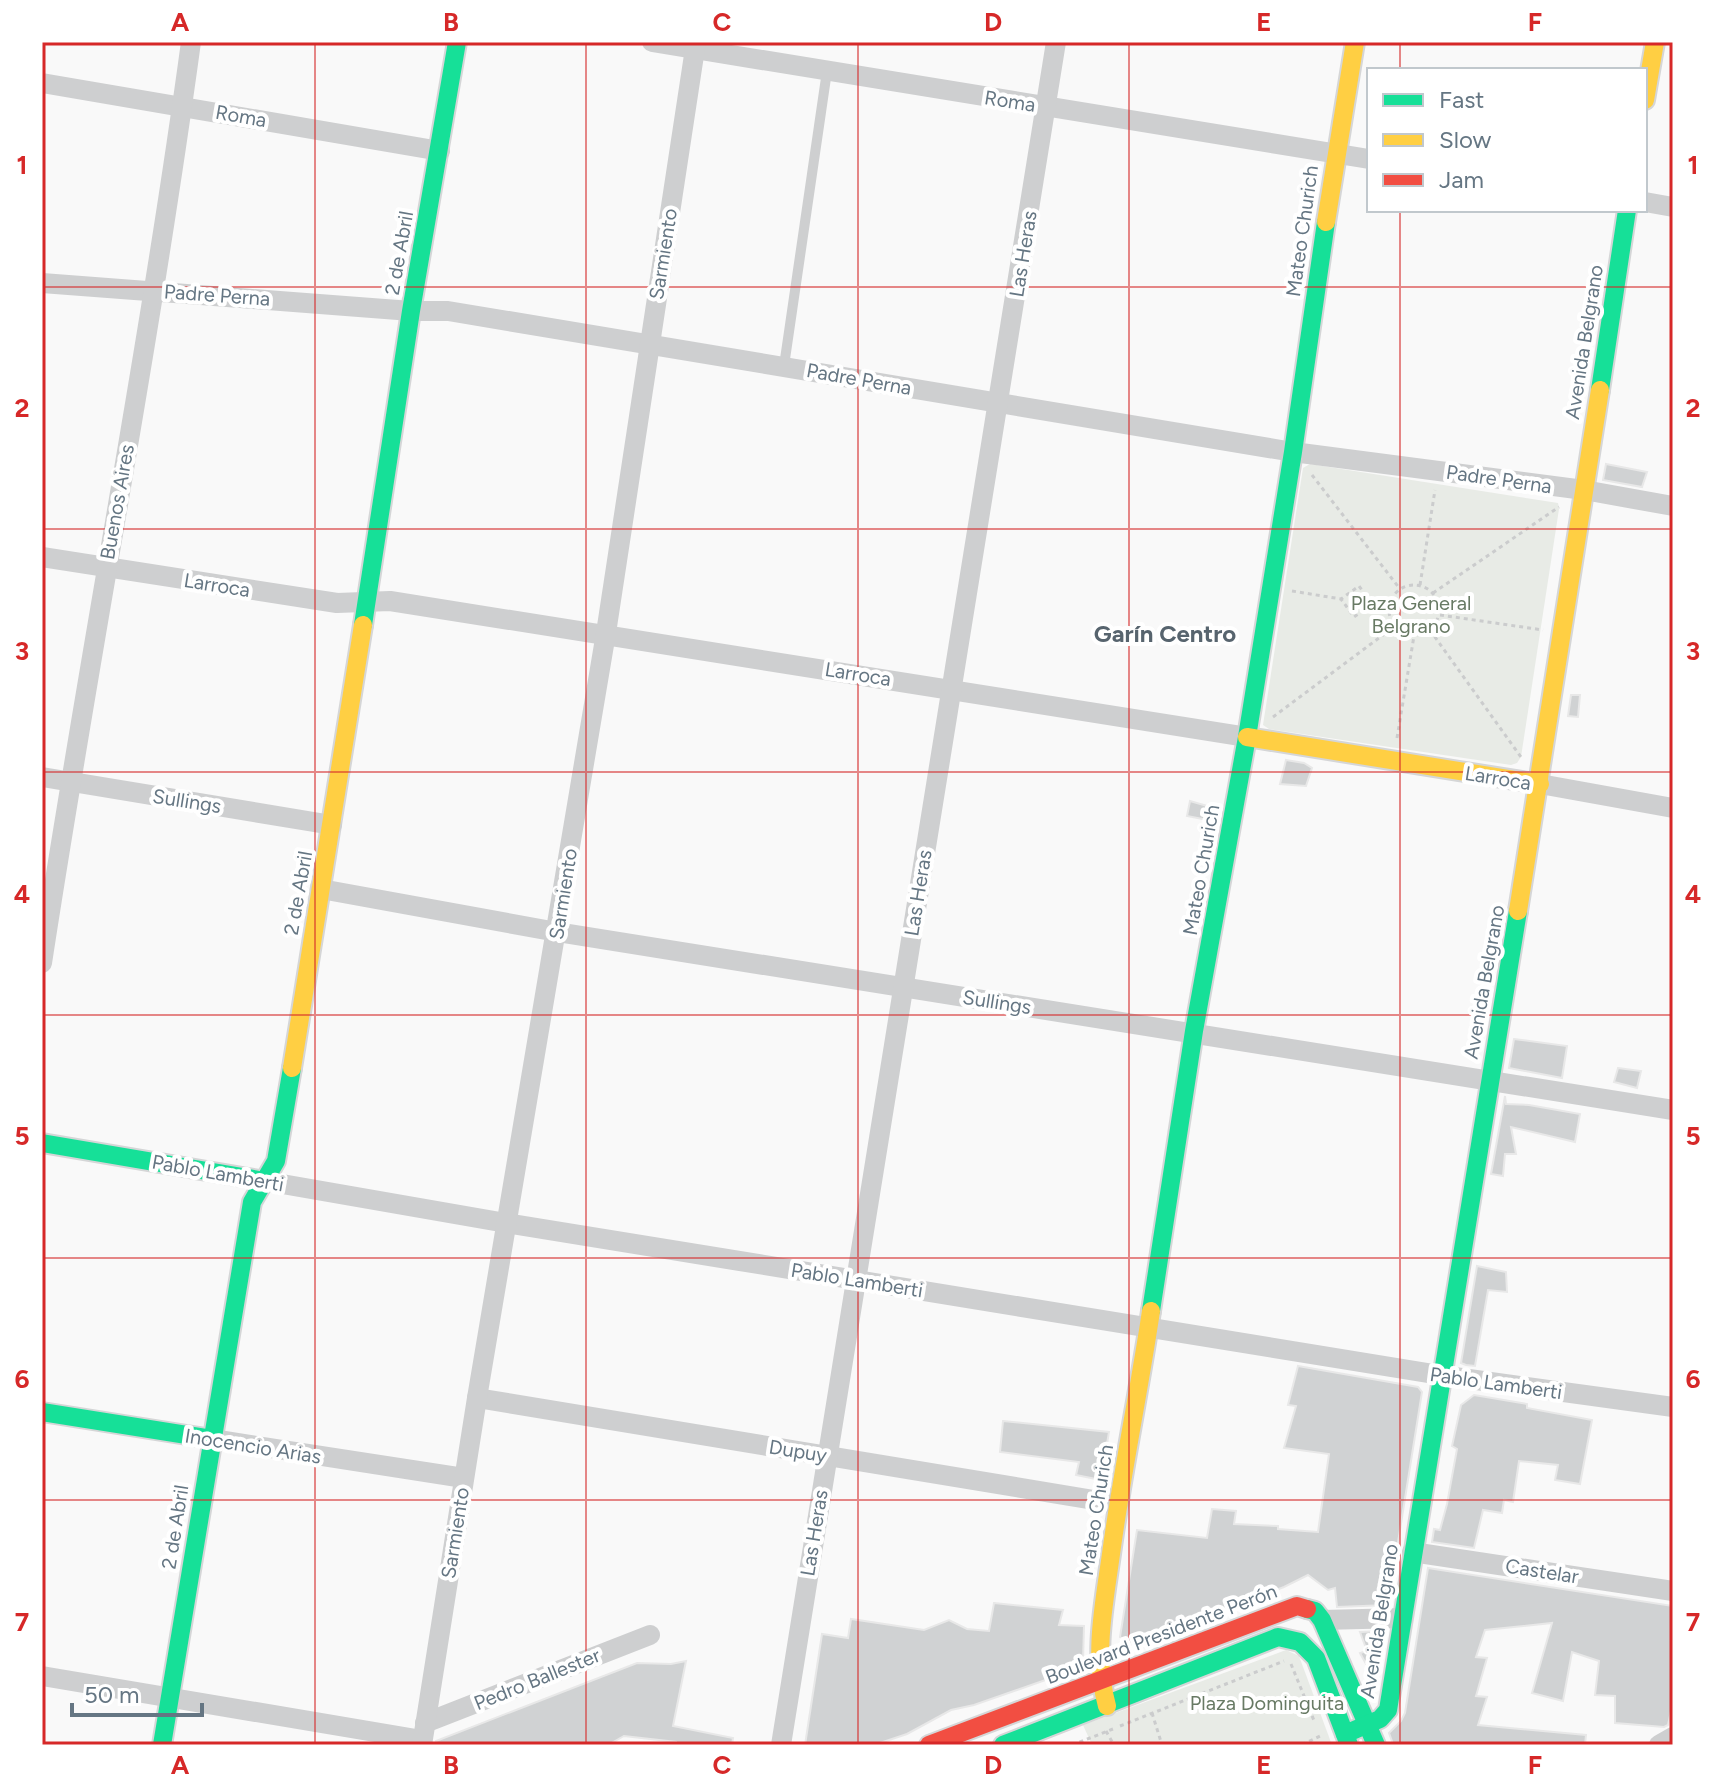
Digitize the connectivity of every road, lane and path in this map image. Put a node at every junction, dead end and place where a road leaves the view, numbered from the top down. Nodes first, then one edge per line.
1 (191, 42) edge
2 (457, 42) edge
3 (652, 42) edge
4 (1056, 42) edge
5 (1355, 42) edge
6 (1655, 42) edge
7 (695, 45) edge
8 (827, 71) junction
9 (42, 83) edge
10 (1647, 88) edge
11 (182, 106) junction
12 (1046, 107) junction
13 (440, 151) junction
14 (1336, 154) junction
15 (1367, 159) edge
16 (1647, 202) edge
17 (1673, 207) edge
18 (1627, 212) edge
19 (42, 283) edge
20 (155, 290) junction
21 (411, 311) junction
22 (650, 344) junction
23 (784, 366) junction
24 (999, 404) junction
25 (1293, 452) junction
26 (1438, 471) junction
27 (1584, 490) junction
28 (1673, 506) edge
29 (1559, 507) dead end
30 (42, 557) edge
31 (106, 568) junction
32 (1420, 585) junction
33 (1271, 588) junction
34 (1400, 589) junction
35 (1433, 593) junction
36 (1341, 599) junction
37 (366, 602) junction
38 (1372, 604) junction
39 (1389, 605) junction
40 (1440, 615) junction
41 (1395, 626) junction
42 (1430, 630) junction
43 (1563, 632) junction
44 (606, 633) junction
45 (1414, 636) junction
46 (952, 690) junction
47 (1272, 718) dead end
48 (1247, 737) junction
49 (1522, 759) dead end
50 (1394, 761) junction
51 (42, 777) edge
52 (70, 782) junction
53 (1540, 784) junction
54 (1673, 808) edge
55 (332, 825) junction
56 (321, 889) junction
57 (557, 932) junction
58 (42, 963) edge
59 (903, 988) junction
60 (1194, 1031) junction
61 (1489, 1081) junction
62 (1673, 1110) edge
63 (42, 1143) edge
64 (265, 1181) junction
65 (506, 1223) junction
66 (857, 1280) junction
67 (1149, 1327) junction
68 (1440, 1375) junction
69 (477, 1398) junction
70 (1673, 1407) edge
71 (42, 1412) edge
72 (212, 1439) junction
73 (826, 1456) junction
74 (464, 1478) junction
75 (1118, 1504) junction
76 (1412, 1552) junction
77 (1673, 1591) edge
78 (1403, 1618) junction
79 (1322, 1620) junction
80 (650, 1635) dead end
81 (42, 1676) edge
82 (1100, 1681) junction
83 (170, 1697) junction
84 (1107, 1706) junction
85 (1369, 1724) junction
86 (423, 1736) edge
87 (1673, 1737) edge
88 (1347, 1739) edge
89 (162, 1745) edge
90 (781, 1745) edge
91 (929, 1745) edge
92 (1003, 1745) edge
93 (1072, 1745) edge
94 (1323, 1745) edge
95 (1376, 1745) edge
96 (1659, 1745) edge

1 - 11 street, Buenos Aires
2 - 13 street, 2 de Abril
3 - 7 street, Roma
4 - 12 street, Las Heras
5 - 14 street, Mateo Churich
6 - 10 street
7 - 8 street, Roma
7 - 22 street, Sarmiento
8 - 12 street, Roma
8 - 23 lane
9 - 11 street, Roma
11 - 13 street, Roma
11 - 20 street, Buenos Aires
12 - 14 street, Roma
12 - 24 street, Las Heras
13 - 21 street, 2 de Abril
14 - 15 street, Roma
14 - 25 street, Mateo Churich
16 - 17 street
18 - 27 street, Avenida Belgrano
19 - 20 street, Padre Perna
20 - 21 street, Padre Perna
20 - 31 street, Buenos Aires
21 - 22 street, Padre Perna
21 - 37 street, 2 de Abril
22 - 23 street, Padre Perna
22 - 44 street, Sarmiento
23 - 24 street, Padre Perna
24 - 25 street, Padre Perna
24 - 46 street, Las Heras
25 - 26 street, Padre Perna
25 - 33 street, Mateo Churich
25 - 34 path
26 - 27 street, Padre Perna
26 - 32 path
27 - 28 street, Padre Perna
27 - 43 street, Avenida Belgrano
29 - 35 path
30 - 31 street, Larroca
31 - 37 street, Larroca
31 - 52 street, Buenos Aires
32 - 34 path
32 - 35 path
33 - 36 path
33 - 48 street, Mateo Churich
34 - 39 path
35 - 40 path
36 - 38 path
36 - 38 path
37 - 44 street, Larroca
37 - 55 street, 2 de Abril
38 - 39 path
39 - 41 path
40 - 42 path
40 - 43 path
41 - 45 path
41 - 47 path
42 - 45 path
42 - 49 path
43 - 53 street, Avenida Belgrano
44 - 46 street, Larroca
44 - 57 street, Sarmiento
45 - 50 path
46 - 48 street, Larroca
46 - 59 street, Las Heras
48 - 50 street, Larroca
48 - 60 street, Mateo Churich
50 - 53 street, Larroca
51 - 52 street, Sullings
52 - 55 street, Sullings
52 - 58 street, Buenos Aires
53 - 54 street, Larroca
53 - 61 street, Avenida Belgrano
55 - 56 street, 2 de Abril
56 - 57 street, Sullings
56 - 64 street, 2 de Abril
57 - 59 street, Sullings
57 - 65 street, Sarmiento
59 - 60 street, Sullings
59 - 66 street, Las Heras
60 - 61 street, Sullings
60 - 67 street, Mateo Churich
61 - 62 street, Sullings
61 - 68 street, Avenida Belgrano
63 - 64 street, Pablo Lamberti
64 - 65 street, Pablo Lamberti
64 - 72 street, 2 de Abril
65 - 66 street, Pablo Lamberti
65 - 69 street, Sarmiento
66 - 67 street, Pablo Lamberti
66 - 73 street, Las Heras
67 - 68 street, Pablo Lamberti
67 - 75 street, Mateo Churich
68 - 70 street, Pablo Lamberti
68 - 76 street, Avenida Belgrano
69 - 73 street, Dupuy
69 - 74 street, Sarmiento
71 - 72 street, Inocencio Arias
72 - 74 street, Inocencio Arias
72 - 83 street, 2 de Abril
73 - 75 street, Dupuy
73 - 90 street, Las Heras
74 - 86 street, Sarmiento
75 - 82 street, Mateo Churich
76 - 77 street, Castelar
76 - 78 street, Avenida Belgrano
78 - 79 street
78 - 85 street, Avenida Belgrano
79 - 82 street, Boulevard Presidente Perón
79 - 85 street
80 - 86 street, Pedro Ballester
81 - 83 street
82 - 84 street, Mateo Churich
82 - 91 street, Boulevard Presidente Perón
83 - 86 street
83 - 89 street, 2 de Abril
84 - 88 street
84 - 92 street
85 - 88 street, Avenida Belgrano
85 - 95 street
87 - 96 street
93 - 94 path

